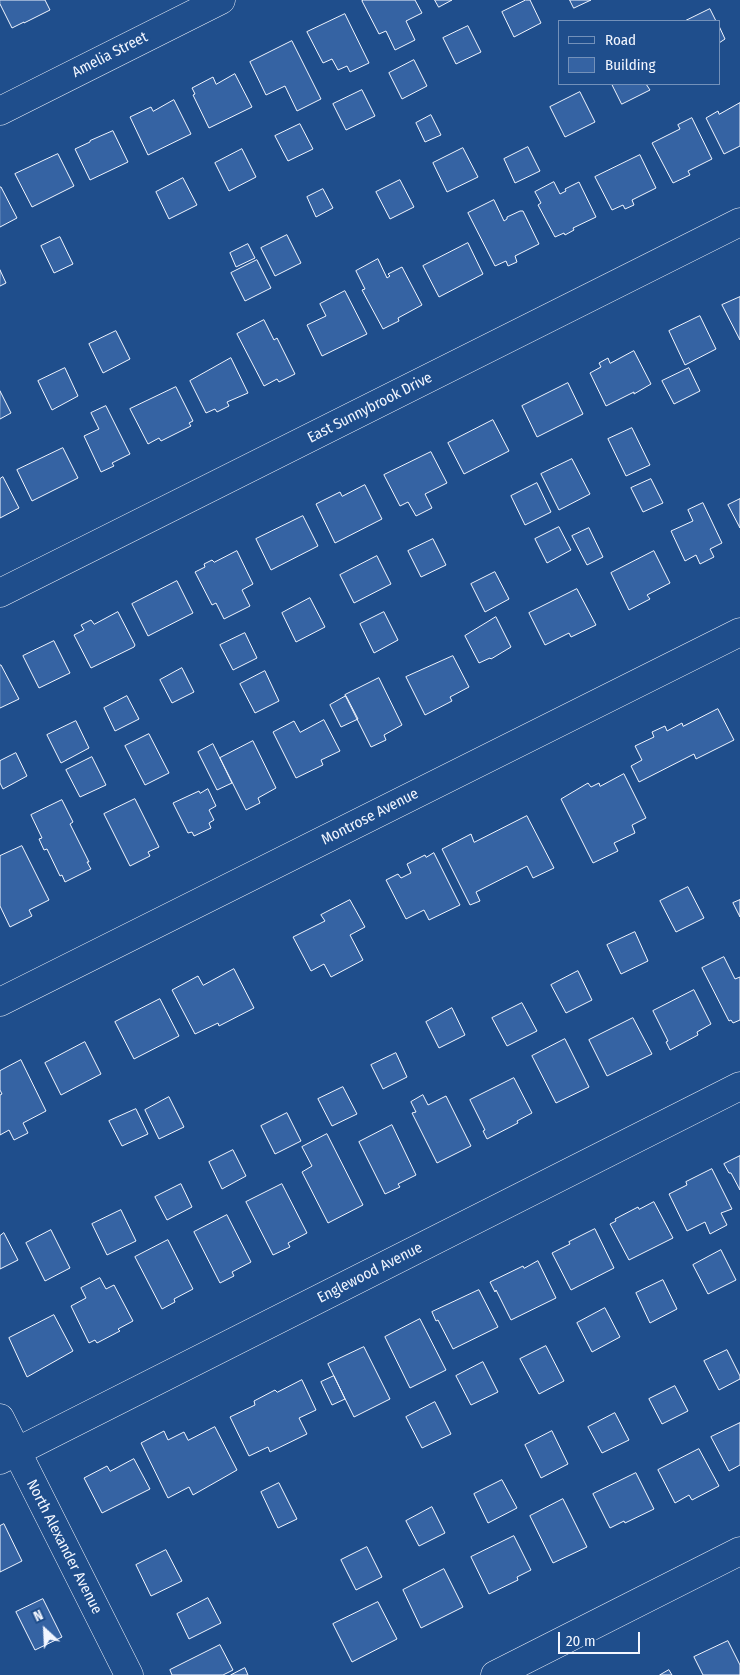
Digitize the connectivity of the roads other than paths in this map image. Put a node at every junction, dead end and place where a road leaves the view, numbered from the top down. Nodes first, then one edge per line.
1 (221, 0) edge
2 (0, 111) edge
3 (740, 222) edge
4 (0, 594) edge
5 (740, 632) edge
6 (0, 1002) edge
7 (740, 1086) edge
8 (0, 1418) edge
9 (8, 1455) edge
10 (740, 1552) edge
11 (129, 1675) edge
12 (495, 1675) edge

1 - 2 street, Amelia Street
3 - 4 street, East Sunnybrook Drive
5 - 6 street, Montrose Avenue
7 - 9 street, Englewood Avenue
8 - 9 street, North Alexander Avenue
9 - 11 street, North Alexander Avenue
10 - 12 street

